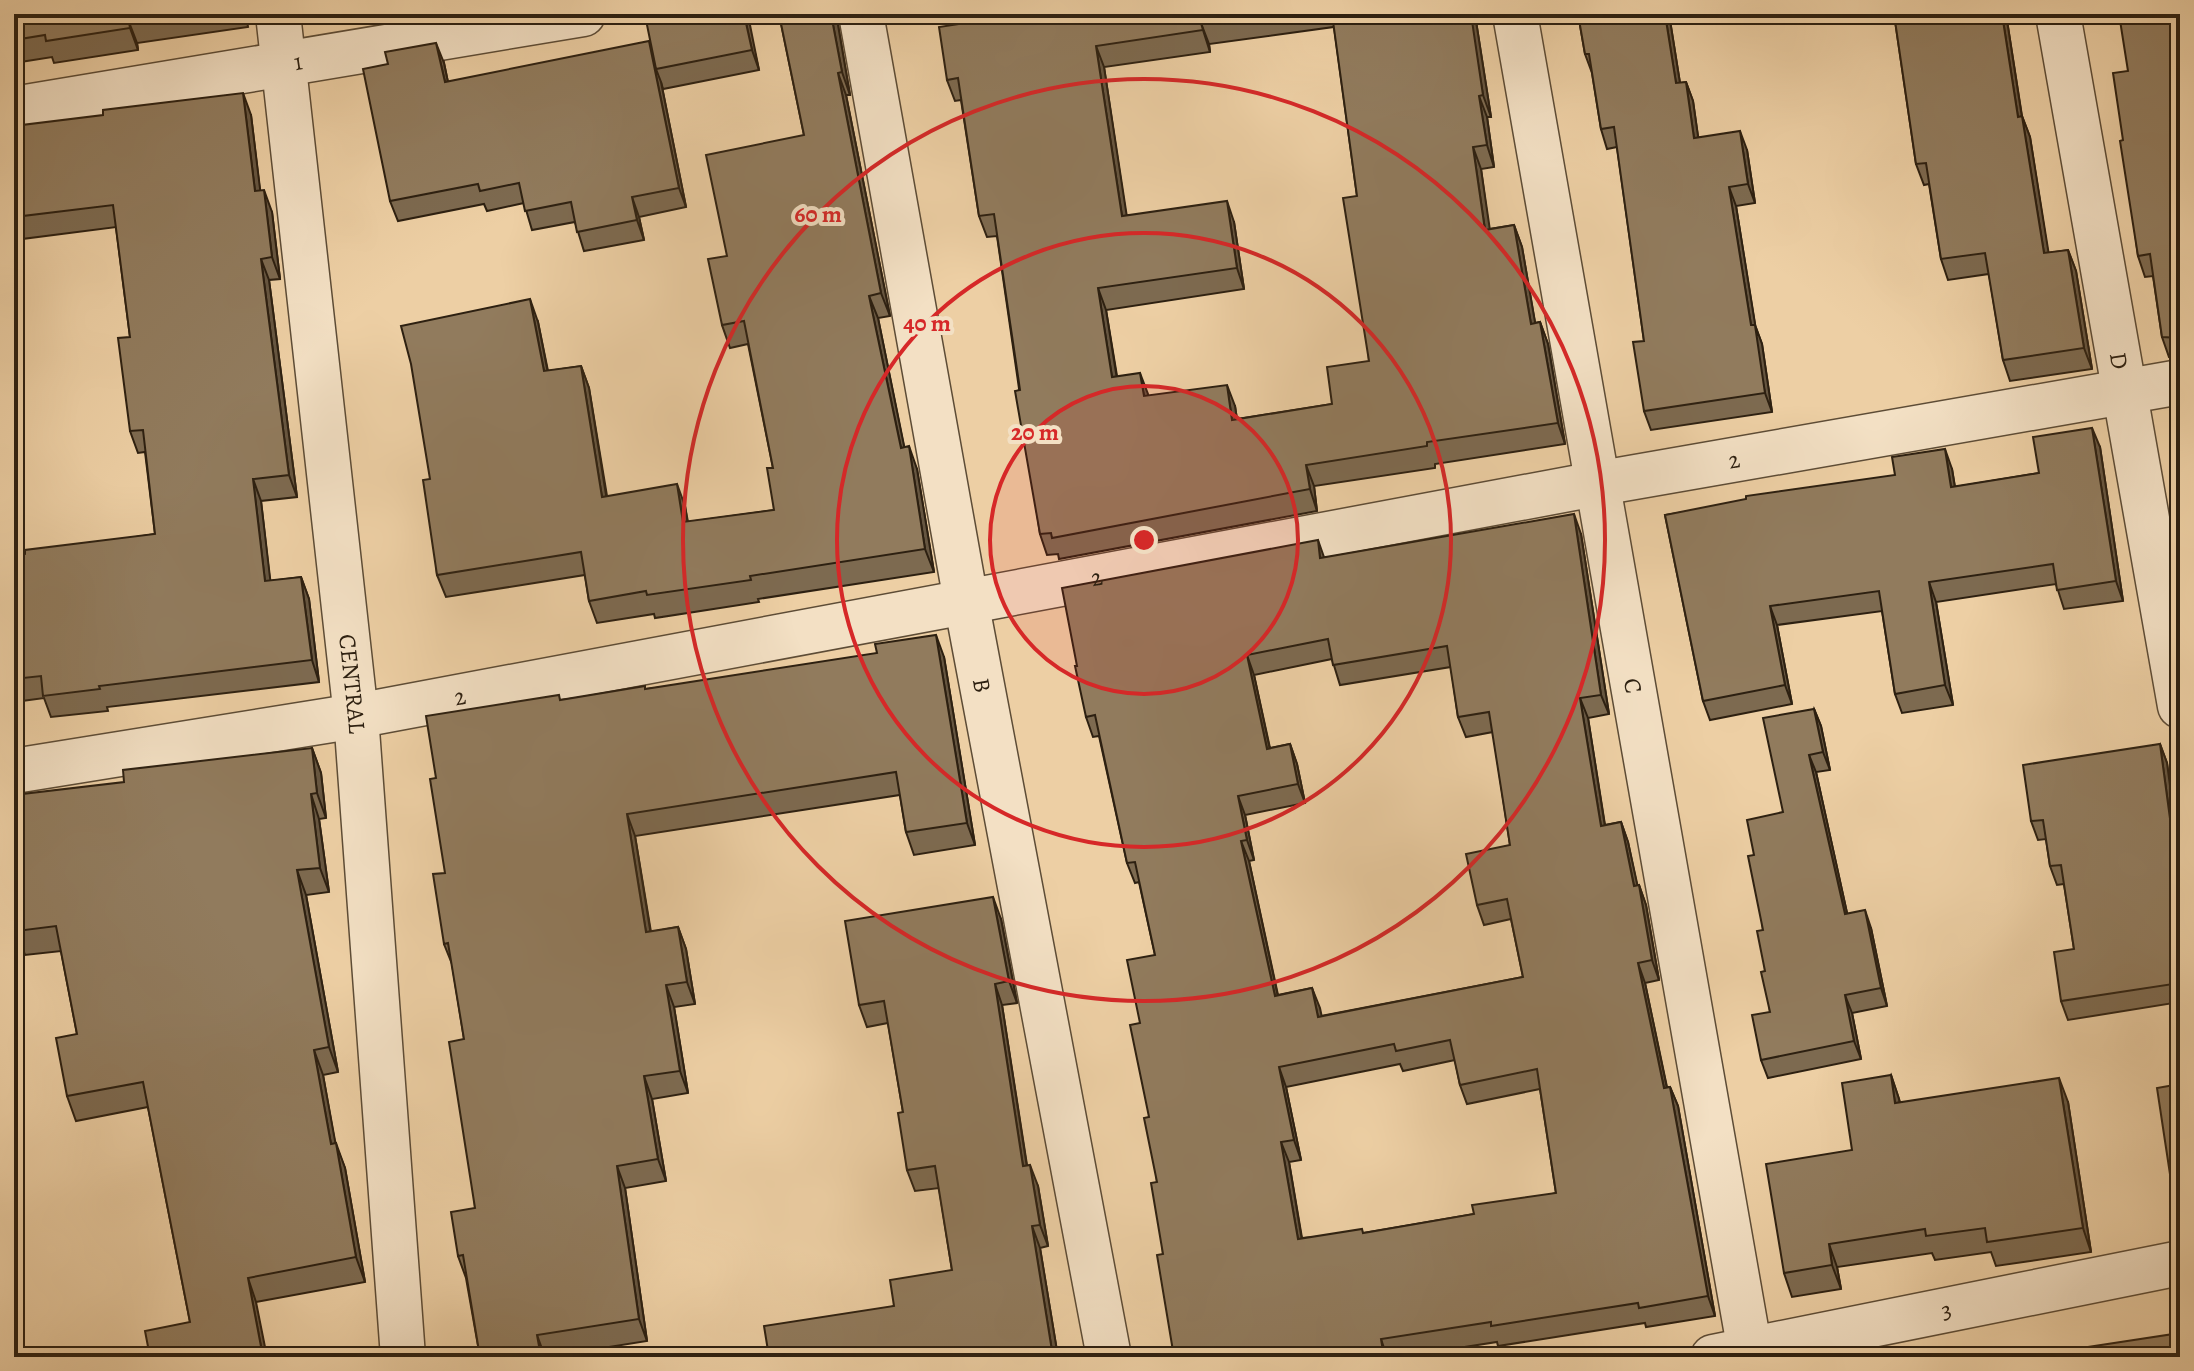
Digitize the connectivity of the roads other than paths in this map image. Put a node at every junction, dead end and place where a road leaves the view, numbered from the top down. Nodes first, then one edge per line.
1 (278, 14) edge
2 (583, 14) edge
3 (861, 14) edge
4 (1515, 14) edge
5 (2058, 14) edge
6 (285, 64) junction
7 (14, 109) edge
8 (2180, 382) edge
9 (2125, 391) junction
10 (1595, 484) junction
11 (966, 601) junction
12 (2180, 706) edge
13 (356, 716) junction
14 (14, 771) edge
15 (2180, 1263) edge
16 (1738, 1355) edge
17 (403, 1357) edge
18 (1109, 1357) edge

1 - 6 street, CENTRAL
2 - 6 street, 1
3 - 11 street, B
4 - 10 street, C
5 - 9 street, D
6 - 7 street, 1
6 - 13 street, CENTRAL
8 - 9 street, 2
9 - 10 street, 2
9 - 12 street, D
10 - 11 street, 2
10 - 16 street, C
11 - 13 street, 2
11 - 18 street, B
13 - 14 street, 2
13 - 17 street, CENTRAL
15 - 16 street, 3

